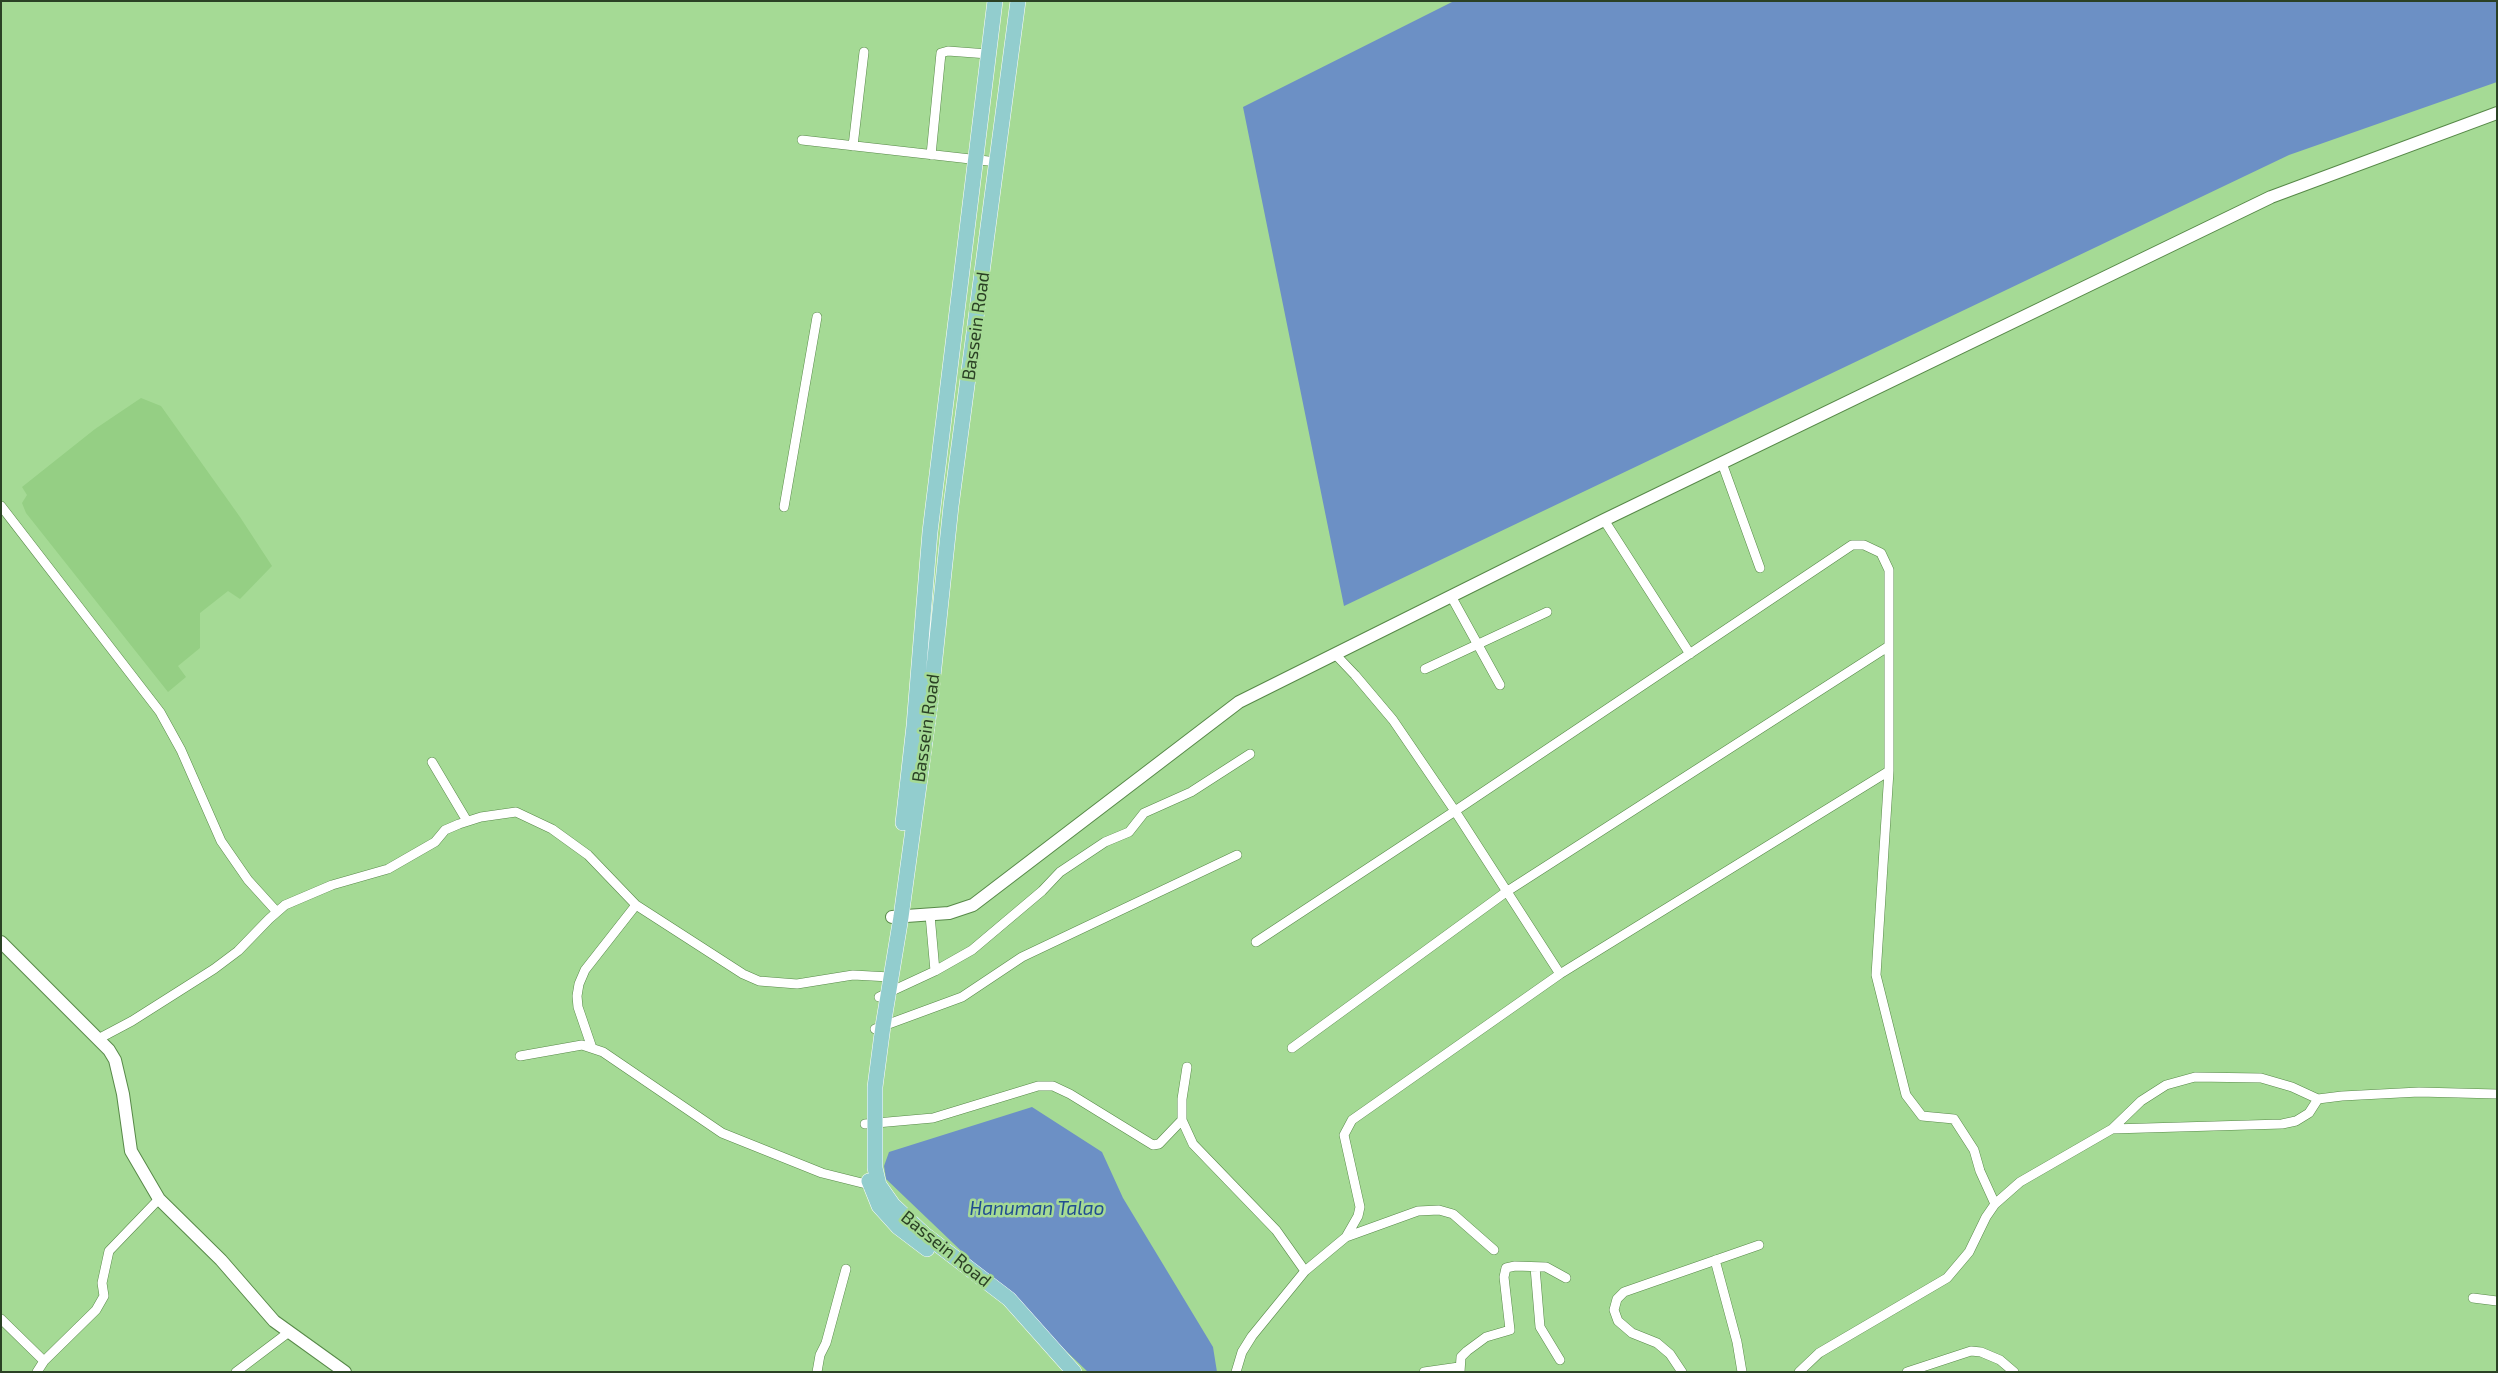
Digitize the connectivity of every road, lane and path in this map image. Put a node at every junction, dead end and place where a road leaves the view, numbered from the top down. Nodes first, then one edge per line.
1 (995, 1) edge
2 (1018, 1) edge
3 (864, 52) dead end
4 (988, 54) junction
5 (2497, 113) edge
6 (802, 140) dead end
7 (853, 146) junction
8 (931, 155) junction
9 (974, 160) junction
10 (997, 162) junction
11 (817, 317) dead end
12 (950, 365) junction
13 (970, 367) junction
14 (1722, 463) junction
15 (1, 506) edge
16 (784, 507) dead end
17 (1604, 520) junction
18 (1760, 568) dead end
19 (1451, 596) junction
20 (1547, 612) dead end
21 (1477, 645) junction
22 (1889, 646) junction
23 (1334, 654) junction
24 (1690, 654) junction
25 (1425, 669) dead end
26 (1500, 685) dead end
27 (1250, 754) dead end
28 (432, 762) dead end
29 (1889, 771) junction
30 (1456, 811) junction
31 (467, 821) junction
32 (1237, 855) dead end
33 (1506, 892) junction
34 (636, 905) junction
35 (277, 912) junction
36 (930, 915) junction
37 (896, 917) junction
38 (1, 942) edge
39 (1256, 942) dead end
40 (935, 971) junction
41 (1560, 974) junction
42 (886, 977) junction
43 (884, 995) junction
44 (879, 1027) junction
45 (100, 1038) junction
46 (592, 1048) junction
47 (1292, 1048) dead end
48 (520, 1056) dead end
49 (1187, 1067) dead end
50 (2497, 1094) edge
51 (2318, 1099) junction
52 (1182, 1120) junction
53 (869, 1123) junction
54 (2112, 1129) junction
55 (875, 1186) junction
56 (159, 1199) junction
57 (1994, 1204) junction
58 (1346, 1237) junction
59 (1759, 1245) dead end
60 (1494, 1250) dead end
61 (1715, 1260) junction
62 (1535, 1267) junction
63 (846, 1269) dead end
64 (1305, 1271) junction
65 (1566, 1278) dead end
66 (2473, 1298) dead end
67 (2497, 1301) edge
68 (1, 1319) edge
69 (288, 1332) junction
70 (1560, 1360) dead end
71 (44, 1361) junction
72 (1460, 1370) edge
73 (38, 1372) edge
74 (236, 1372) edge
75 (345, 1372) edge
76 (817, 1372) edge
77 (1063, 1372) edge
78 (1074, 1372) edge
79 (1236, 1372) edge
80 (1424, 1372) edge
81 (1682, 1372) edge
82 (1742, 1372) edge
83 (1799, 1372) edge
84 (1907, 1372) edge
85 (2014, 1372) edge

1 - 4 main road, Bassein Road
2 - 10 main road, Bassein Road
3 - 7 street
4 - 8 street
4 - 9 main road, Bassein Road
5 - 14 street
6 - 7 street
7 - 8 street
8 - 9 street
9 - 10 street
9 - 12 main road, Bassein Road
10 - 13 main road, Bassein Road
11 - 16 street
12 - 13 main road
12 - 37 main road, Bassein Road
13 - 37 main road, Bassein Road
14 - 17 street
14 - 18 street
15 - 35 street
17 - 19 street
17 - 24 street
19 - 21 street
19 - 23 street
20 - 21 street
21 - 25 street
21 - 26 street
22 - 24 street
22 - 29 street
22 - 33 street
23 - 30 street
23 - 36 street
24 - 30 street
27 - 40 street
28 - 31 street
29 - 41 street
29 - 57 street
30 - 33 street
30 - 39 street
31 - 34 street
31 - 35 street
32 - 44 street
33 - 41 street
33 - 47 street
34 - 42 street
34 - 46 street
35 - 45 street
36 - 37 street
36 - 40 street
37 - 42 main road, Bassein Road
38 - 45 street
40 - 43 street
41 - 58 street
42 - 43 main road, Bassein Road
43 - 44 main road, Bassein Road
44 - 53 main road, Bassein Road
45 - 56 street
46 - 48 street
46 - 55 street
49 - 52 street
50 - 51 street
51 - 54 street
51 - 54 street
52 - 53 street
52 - 64 street
53 - 55 main road, Bassein Road
54 - 57 street
55 - 77 main road
55 - 78 main road, Bassein Road
56 - 69 street
56 - 71 street
57 - 83 street
58 - 60 street
58 - 64 street
59 - 61 street
61 - 81 street
61 - 82 street
62 - 65 street
62 - 70 street
62 - 72 street
63 - 76 street
64 - 79 street
66 - 67 street
68 - 71 street
69 - 74 street
69 - 75 street
71 - 73 street
72 - 80 street
84 - 85 street

